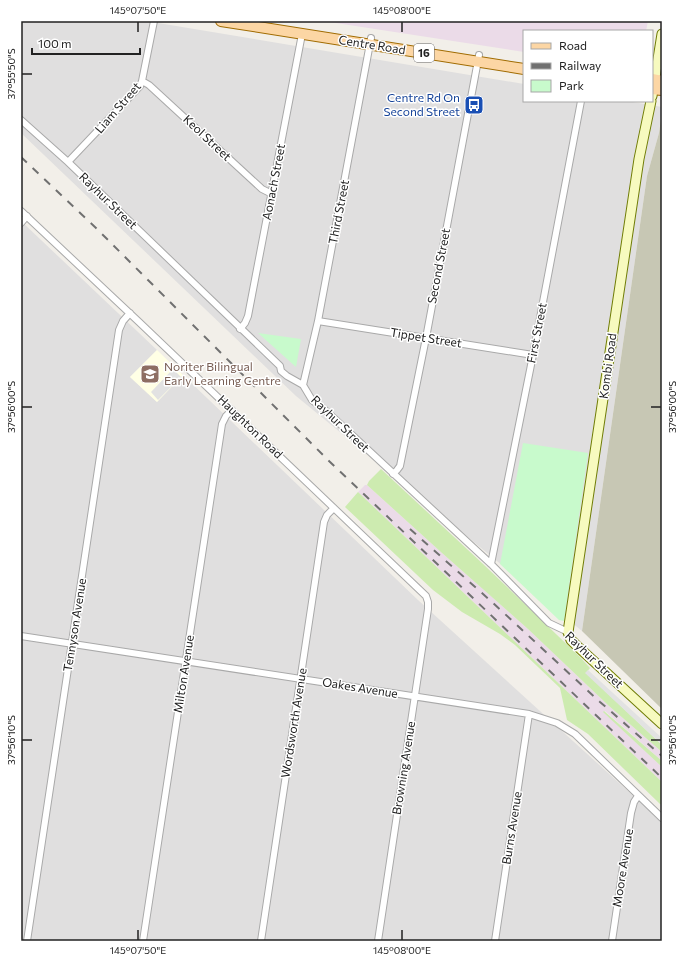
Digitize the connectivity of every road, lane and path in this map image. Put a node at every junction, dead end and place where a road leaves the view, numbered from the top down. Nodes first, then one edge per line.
1 (154, 21) edge
2 (221, 21) edge
3 (263, 23) edge
4 (302, 34) junction
5 (662, 34) edge
6 (371, 41) junction
7 (478, 58) junction
8 (523, 63) edge
9 (523, 69) edge
10 (142, 81) junction
11 (655, 86) edge
12 (581, 102) edge
13 (651, 102) edge
14 (21, 120) edge
15 (68, 162) junction
16 (272, 194) junction
17 (21, 211) edge
18 (27, 216) junction
19 (21, 223) edge
20 (130, 313) junction
21 (318, 321) junction
22 (240, 329) junction
23 (426, 338) junction
24 (533, 355) junction
25 (303, 385) junction
26 (232, 410) junction
27 (393, 474) junction
28 (334, 508) junction
29 (491, 564) junction
30 (426, 596) joint
31 (568, 632) junction
32 (21, 636) edge
33 (72, 644) junction
34 (186, 661) junction
35 (301, 678) junction
36 (415, 696) junction
37 (529, 714) junction
38 (662, 724) edge
39 (638, 796) junction
40 (662, 818) edge
41 (27, 941) edge
42 (143, 941) edge
43 (261, 941) edge
44 (378, 941) edge
45 (495, 941) edge
46 (612, 941) edge

1 - 10 street, Liam Street
2 - 3 main road, Centre Road / 16
3 - 4 main road, Centre Road / 16
3 - 6 main road, Centre Road / 16
4 - 6 main road, Centre Road / 16
4 - 16 street, Aonach Street
5 - 11 main road
6 - 7 main road, Centre Road / 16
6 - 21 street, Third Street
7 - 8 main road, Centre Road / 16
7 - 9 main road, Centre Road / 16
7 - 23 street, Second Street
10 - 15 street, Liam Street
10 - 16 street, Keol Street
12 - 24 street, First Street
13 - 31 main road, Kombi Road
14 - 15 street, Rayhur Street
15 - 22 street, Rayhur Street
16 - 22 street, Aonach Street
17 - 18 street, Haughton Road
18 - 19 street
18 - 20 street, Haughton Road
20 - 26 street, Haughton Road
20 - 33 street, Tennyson Avenue
21 - 23 street, Tippet Street
21 - 25 street, Third Street
22 - 25 street, Rayhur Street
23 - 24 street, Tippet Street
23 - 27 street, Second Street
24 - 29 street, First Street
25 - 27 street, Rayhur Street
26 - 28 street, Haughton Road
26 - 34 street, Milton Avenue
27 - 29 street, Rayhur Street
28 - 30 street, Haughton Road
28 - 35 street, Wordsworth Avenue
29 - 31 street, Rayhur Street
30 - 36 street, Browning Avenue
31 - 38 main road, Rayhur Street
32 - 33 street, Oakes Avenue
33 - 34 street, Oakes Avenue
33 - 41 street, Tennyson Avenue
34 - 35 street, Oakes Avenue
34 - 42 street, Milton Avenue
35 - 36 street, Oakes Avenue
35 - 43 street, Wordsworth Avenue
36 - 37 street, Oakes Avenue
36 - 44 street, Browning Avenue
37 - 39 street, Oakes Avenue
37 - 45 street, Burns Avenue
39 - 40 street, Oakes Avenue
39 - 46 street, Moore Avenue

